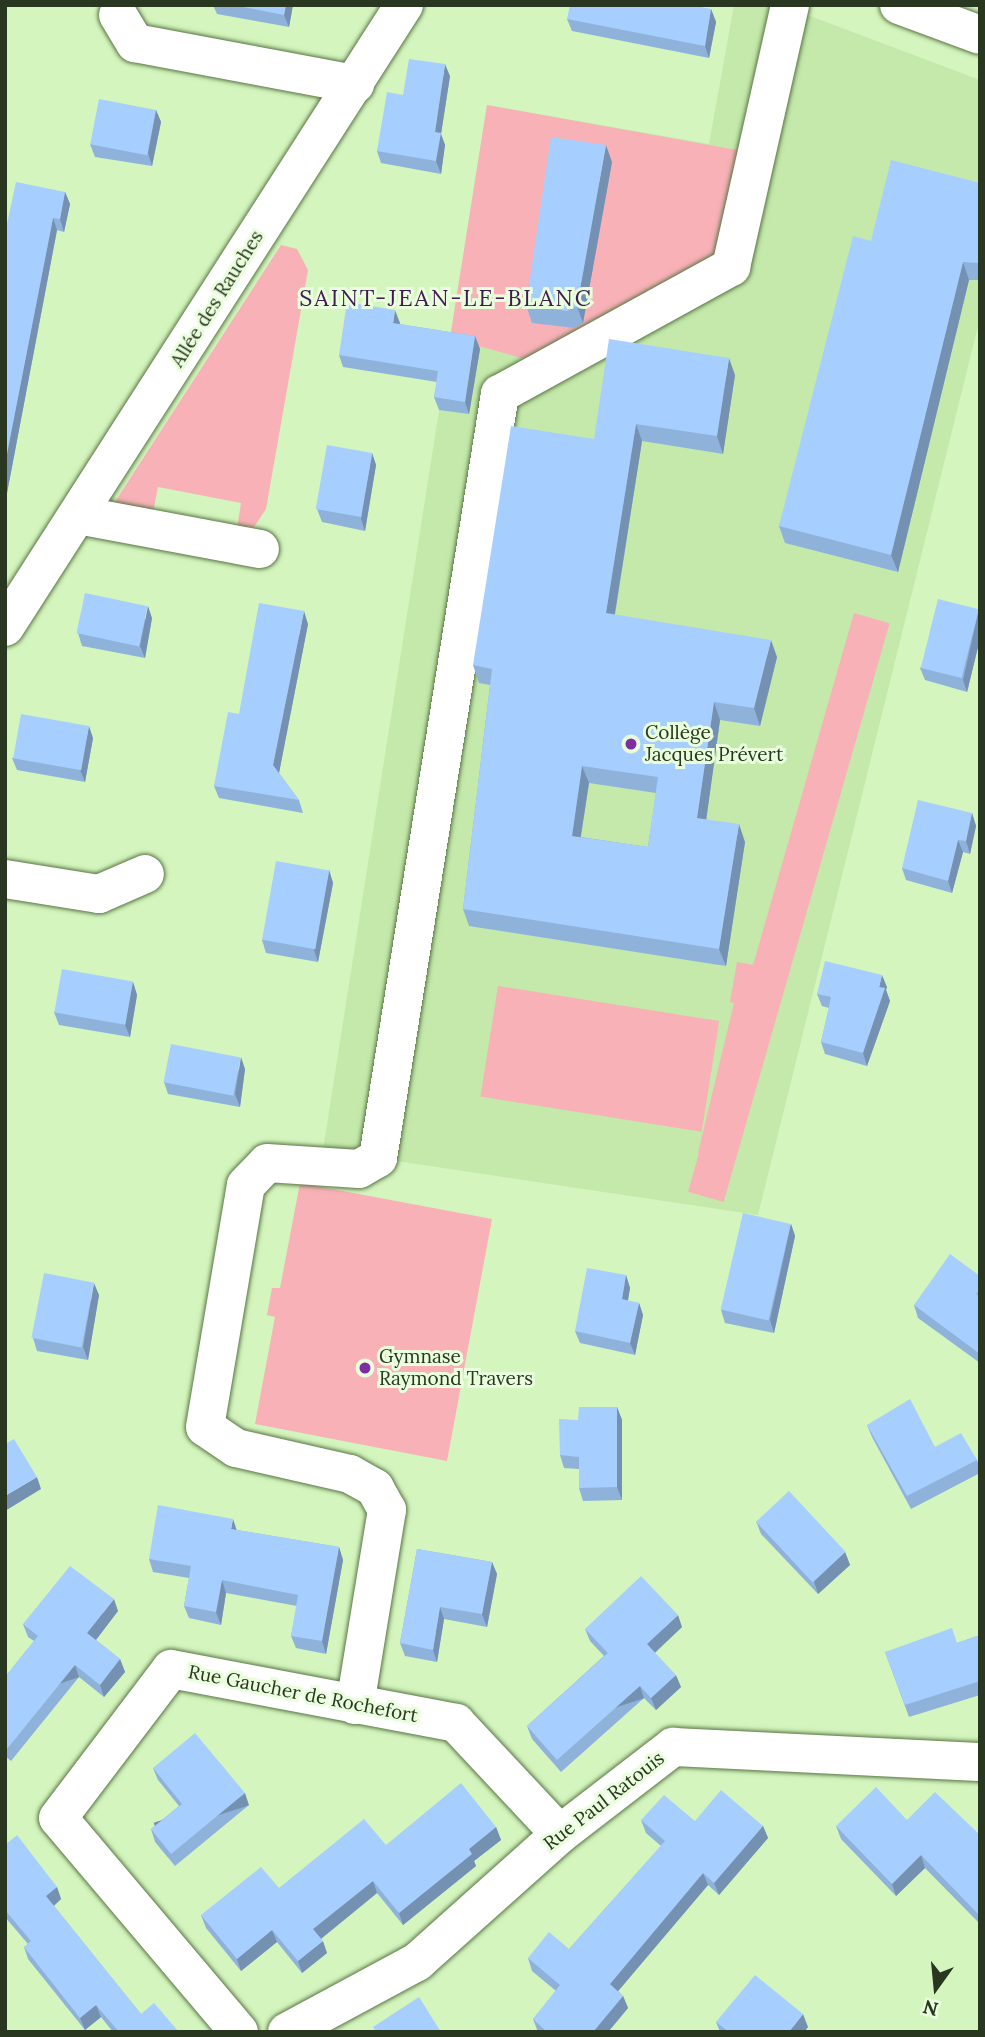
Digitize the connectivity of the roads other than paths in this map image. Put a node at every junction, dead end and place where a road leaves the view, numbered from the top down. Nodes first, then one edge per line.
1 (404, 5) edge
2 (790, 5) edge
3 (899, 5) edge
4 (118, 15) dead end
5 (980, 35) edge
6 (355, 84) junction
7 (78, 515) junction
8 (260, 549) dead end
9 (5, 627) edge
10 (145, 874) dead end
11 (5, 879) edge
12 (355, 1705) junction
13 (980, 1762) edge
14 (560, 1834) junction
15 (239, 2032) edge
16 (287, 2032) edge

1 - 6 street, Allée des Rauches
2 - 12 street
3 - 5 street
4 - 6 street
6 - 7 street, Allée des Rauches
7 - 8 street
7 - 9 street, Allée des Rauches
10 - 11 street
12 - 14 street, Rue Gaucher de Rochefort
12 - 15 street, Rue Gaucher de Rochefort
13 - 14 street, Rue Paul Ratouis
14 - 16 street, Rue Paul Ratouis

